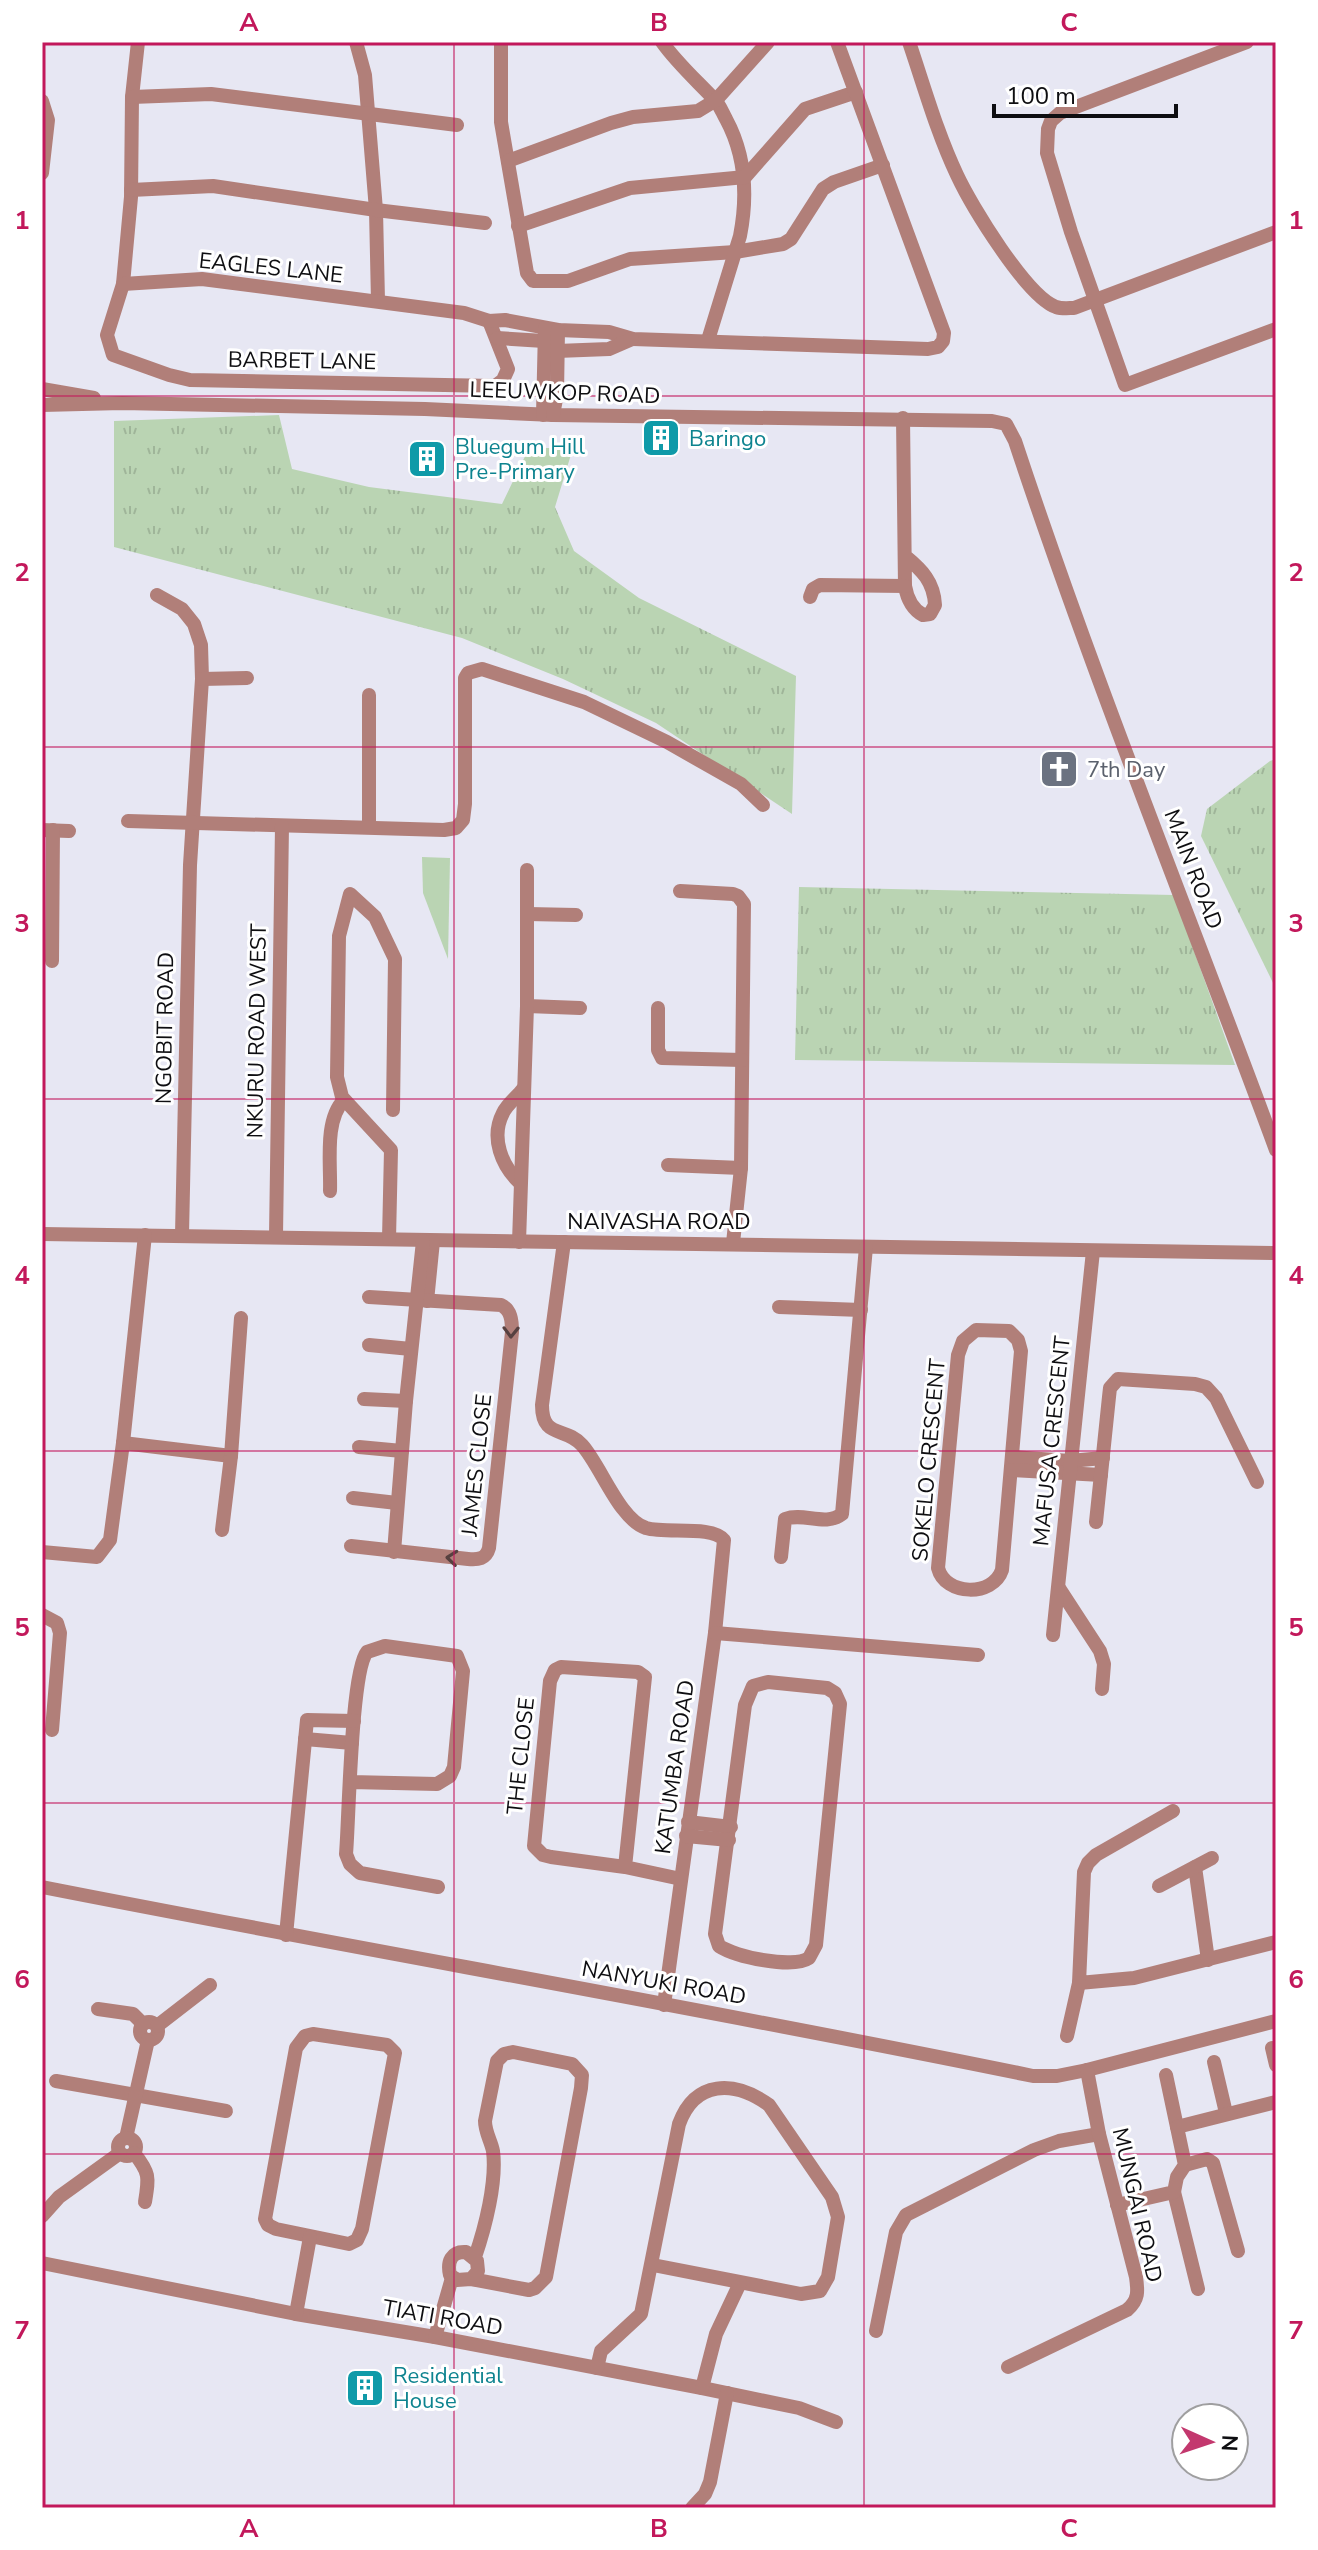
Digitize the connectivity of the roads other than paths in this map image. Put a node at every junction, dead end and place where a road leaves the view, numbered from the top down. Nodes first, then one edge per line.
1 (138, 42) edge
2 (356, 42) edge
3 (501, 42) edge
4 (662, 42) edge
5 (768, 42) edge
6 (837, 42) edge
7 (909, 42) edge
8 (1247, 42) edge
9 (856, 92) junction
10 (132, 97) junction
11 (716, 100) junction
12 (42, 101) edge
13 (368, 115) junction
14 (457, 125) dead end
15 (508, 161) junction
16 (883, 165) junction
17 (42, 173) edge
18 (745, 177) junction
19 (131, 190) junction
20 (376, 210) junction
21 (485, 223) dead end
22 (518, 226) junction
23 (1276, 232) edge
24 (735, 252) junction
25 (123, 284) junction
26 (1094, 299) junction
27 (378, 301) junction
28 (489, 321) junction
29 (1276, 329) edge
30 (549, 333) junction
31 (497, 338) junction
32 (633, 339) junction
33 (708, 340) junction
34 (557, 351) junction
35 (42, 389) edge
36 (122, 403) junction
37 (42, 405) edge
38 (548, 415) junction
39 (903, 418) junction
40 (1006, 424) joint
41 (905, 556) junction
42 (905, 586) junction
43 (157, 595) dead end
44 (810, 597) dead end
45 (247, 678) dead end
46 (202, 679) junction
47 (369, 695) dead end
48 (763, 805) dead end
49 (128, 821) dead end
50 (193, 822) junction
51 (282, 826) junction
52 (369, 827) junction
53 (48, 830) edge
54 (69, 831) dead end
55 (527, 870) dead end
56 (680, 891) dead end
57 (528, 914) junction
58 (576, 915) dead end
59 (52, 961) dead end
60 (527, 1006) junction
61 (580, 1008) dead end
62 (658, 1008) dead end
63 (742, 1060) junction
64 (523, 1089) junction
65 (344, 1100) junction
66 (393, 1110) dead end
67 (1276, 1150) edge
68 (668, 1165) dead end
69 (741, 1168) junction
70 (520, 1183) junction
71 (330, 1191) dead end
72 (42, 1234) edge
73 (145, 1235) junction
74 (182, 1235) junction
75 (276, 1236) junction
76 (389, 1239) junction
77 (428, 1241) junction
78 (519, 1242) junction
79 (564, 1242) junction
80 (733, 1243) junction
81 (866, 1247) junction
82 (1093, 1251) junction
83 (1276, 1253) edge
84 (369, 1297) dead end
85 (422, 1301) junction
86 (779, 1307) dead end
87 (861, 1310) junction
88 (241, 1318) dead end
89 (369, 1345) dead end
90 (411, 1349) junction
91 (364, 1399) dead end
92 (406, 1401) junction
93 (123, 1443) junction
94 (359, 1447) dead end
95 (402, 1451) junction
96 (231, 1456) junction
97 (1103, 1458) junction
98 (1011, 1464) junction
99 (1069, 1468) junction
100 (1101, 1475) junction
101 (1257, 1482) dead end
102 (353, 1498) dead end
103 (397, 1503) junction
104 (1096, 1522) dead end
105 (222, 1530) dead end
106 (351, 1546) dead end
107 (42, 1552) edge
108 (394, 1552) junction
109 (781, 1557) dead end
110 (1059, 1588) junction
111 (42, 1615) edge
112 (715, 1633) junction
113 (1053, 1635) dead end
114 (978, 1655) dead end
115 (1102, 1689) dead end
116 (354, 1721) junction
117 (52, 1730) dead end
118 (305, 1739) junction
119 (352, 1743) junction
120 (351, 1782) junction
121 (1173, 1811) dead end
122 (687, 1829) junction
123 (730, 1833) junction
124 (1212, 1858) dead end
125 (625, 1867) junction
126 (1195, 1867) junction
127 (681, 1879) junction
128 (1159, 1886) dead end
129 (42, 1887) edge
130 (438, 1887) dead end
131 (286, 1935) junction
132 (1276, 1942) edge
133 (1208, 1960) junction
134 (1079, 1983) junction
135 (210, 1985) dead end
136 (664, 2005) junction
137 (98, 2009) dead end
138 (1276, 2021) edge
139 (150, 2025) junction
140 (1067, 2036) dead end
141 (1272, 2048) dead end
142 (1214, 2062) dead end
143 (1276, 2065) edge
144 (1087, 2070) junction
145 (1166, 2075) dead end
146 (56, 2081) dead end
147 (135, 2095) junction
148 (1276, 2102) edge
149 (226, 2111) dead end
150 (1226, 2113) junction
151 (1177, 2127) junction
152 (1099, 2134) junction
153 (127, 2153) junction
154 (1185, 2165) junction
155 (1174, 2192) junction
156 (145, 2202) dead end
157 (1117, 2205) junction
158 (42, 2216) edge
159 (310, 2237) junction
160 (1238, 2251) dead end
161 (475, 2257) junction
162 (42, 2263) edge
163 (653, 2265) junction
164 (452, 2278) junction
165 (471, 2279) junction
166 (740, 2283) junction
167 (1198, 2289) dead end
168 (296, 2314) junction
169 (876, 2331) dead end
170 (435, 2337) junction
171 (1008, 2367) dead end
172 (597, 2368) junction
173 (702, 2388) junction
174 (727, 2393) junction
175 (836, 2422) dead end
176 (692, 2508) edge

1 - 10 street
2 - 13 street
3 - 15 street
4 - 11 street
5 - 11 street
6 - 9 street
7 - 26 street
8 - 26 street
9 - 16 street
9 - 18 street
10 - 13 street
10 - 19 street
11 - 15 street
11 - 18 street
12 - 17 street
13 - 14 street
13 - 20 street
15 - 22 street
16 - 24 street
16 - 33 street
18 - 22 street
18 - 24 street
19 - 20 street
19 - 25 street
20 - 21 street
20 - 27 street
22 - 24 street
23 - 26 street
24 - 33 street
25 - 27 street, EAGLES LANE
25 - 31 street, BARBET LANE
26 - 29 street
27 - 28 street, EAGLES LANE
28 - 30 street, EAGLES LANE
28 - 31 street, BARBET LANE
30 - 31 street
30 - 32 street
30 - 34 street
30 - 38 street
32 - 33 street
32 - 34 street
34 - 38 street
35 - 36 street, LEEUWKOP ROAD
36 - 37 street, LEEUWKOP ROAD
36 - 38 street, LEEUWKOP ROAD
38 - 39 street, LEEUWKOP ROAD
39 - 40 street, LEEUWKOP ROAD
39 - 41 street
40 - 67 street, MAIN ROAD
41 - 42 street
41 - 42 street
42 - 44 street
43 - 46 street, NGOBIT ROAD
45 - 46 street
46 - 50 street, NGOBIT ROAD
47 - 52 street
48 - 52 street
49 - 50 street
50 - 51 street
50 - 74 street, NGOBIT ROAD
51 - 52 street
51 - 75 street, NKURU ROAD WEST
53 - 54 street
53 - 59 street
55 - 57 street
56 - 63 street
57 - 58 street
57 - 60 street
60 - 61 street
60 - 64 street
62 - 63 street
63 - 69 street
64 - 70 street
64 - 70 street
65 - 66 street
65 - 71 street
65 - 76 street
68 - 69 street
69 - 80 street
70 - 78 street
72 - 73 street, NAIVASHA ROAD
73 - 74 street, NAIVASHA ROAD
73 - 93 street
74 - 75 street, NAIVASHA ROAD
75 - 76 street, NAIVASHA ROAD
76 - 77 street, NAIVASHA ROAD
77 - 78 street, NAIVASHA ROAD
77 - 85 street
78 - 79 street, NAIVASHA ROAD
79 - 80 street, NAIVASHA ROAD
79 - 112 street, KATUMBA ROAD
80 - 81 street, NAIVASHA ROAD
81 - 82 street, NAIVASHA ROAD
81 - 87 street
82 - 83 street, NAIVASHA ROAD
82 - 99 street, MAFUSA CRESCENT
84 - 85 street, JAMES CLOSE
85 - 90 street
85 -> 108 street, JAMES CLOSE
86 - 87 street
87 - 109 street
88 - 96 street
89 - 90 street
90 - 92 street
91 - 92 street
92 - 95 street
93 - 96 street
93 - 107 street
94 - 95 street
95 - 103 street
96 - 105 street
97 - 99 street
97 - 100 street
97 - 101 street
98 - 98 street, SOKELO CRESCENT
98 - 99 street
99 - 100 street
99 - 110 street, MAFUSA CRESCENT
100 - 104 street
102 - 103 street
103 - 108 street
106 - 108 street, JAMES CLOSE
110 - 113 street, MAFUSA CRESCENT
110 - 115 street
111 - 117 street
112 - 114 street
112 - 122 street, KATUMBA ROAD
116 - 118 street
116 - 119 street
116 - 120 street
118 - 119 street
118 - 131 street
119 - 120 street
120 - 130 street
121 - 134 street
122 - 123 street
122 - 127 street, KATUMBA ROAD
123 - 123 street
124 - 126 street
125 - 125 street, THE CLOSE
125 - 127 street, THE CLOSE
126 - 128 street
126 - 133 street
127 - 136 street, KATUMBA ROAD
129 - 131 street, NANYUKI ROAD
131 - 136 street, NANYUKI ROAD
132 - 133 street
133 - 134 street
134 - 140 street
135 - 139 street
136 - 144 street, NANYUKI ROAD
137 - 139 street
138 - 144 street, NANYUKI ROAD
139 - 147 street
141 - 143 street
142 - 150 street
144 - 152 street, MUNGAI ROAD
145 - 151 street
146 - 147 street
147 - 149 street
147 - 153 street
148 - 150 street
150 - 151 street
151 - 154 street
152 - 157 street, MUNGAI ROAD
152 - 169 street
153 - 156 street
153 - 158 street
154 - 155 street
154 - 160 street
155 - 157 street
155 - 167 street
157 - 171 street, MUNGAI ROAD
159 - 159 street
159 - 168 street
161 - 164 street
161 - 165 street
161 - 165 street
162 - 168 street, TIATI ROAD
163 - 166 street
163 - 166 street
163 - 172 street
164 - 165 street
164 - 170 street
166 - 173 street
168 - 170 street, TIATI ROAD
170 - 172 street, TIATI ROAD
172 - 173 street, TIATI ROAD
173 - 174 street, TIATI ROAD
174 - 175 street, TIATI ROAD
174 - 176 street

